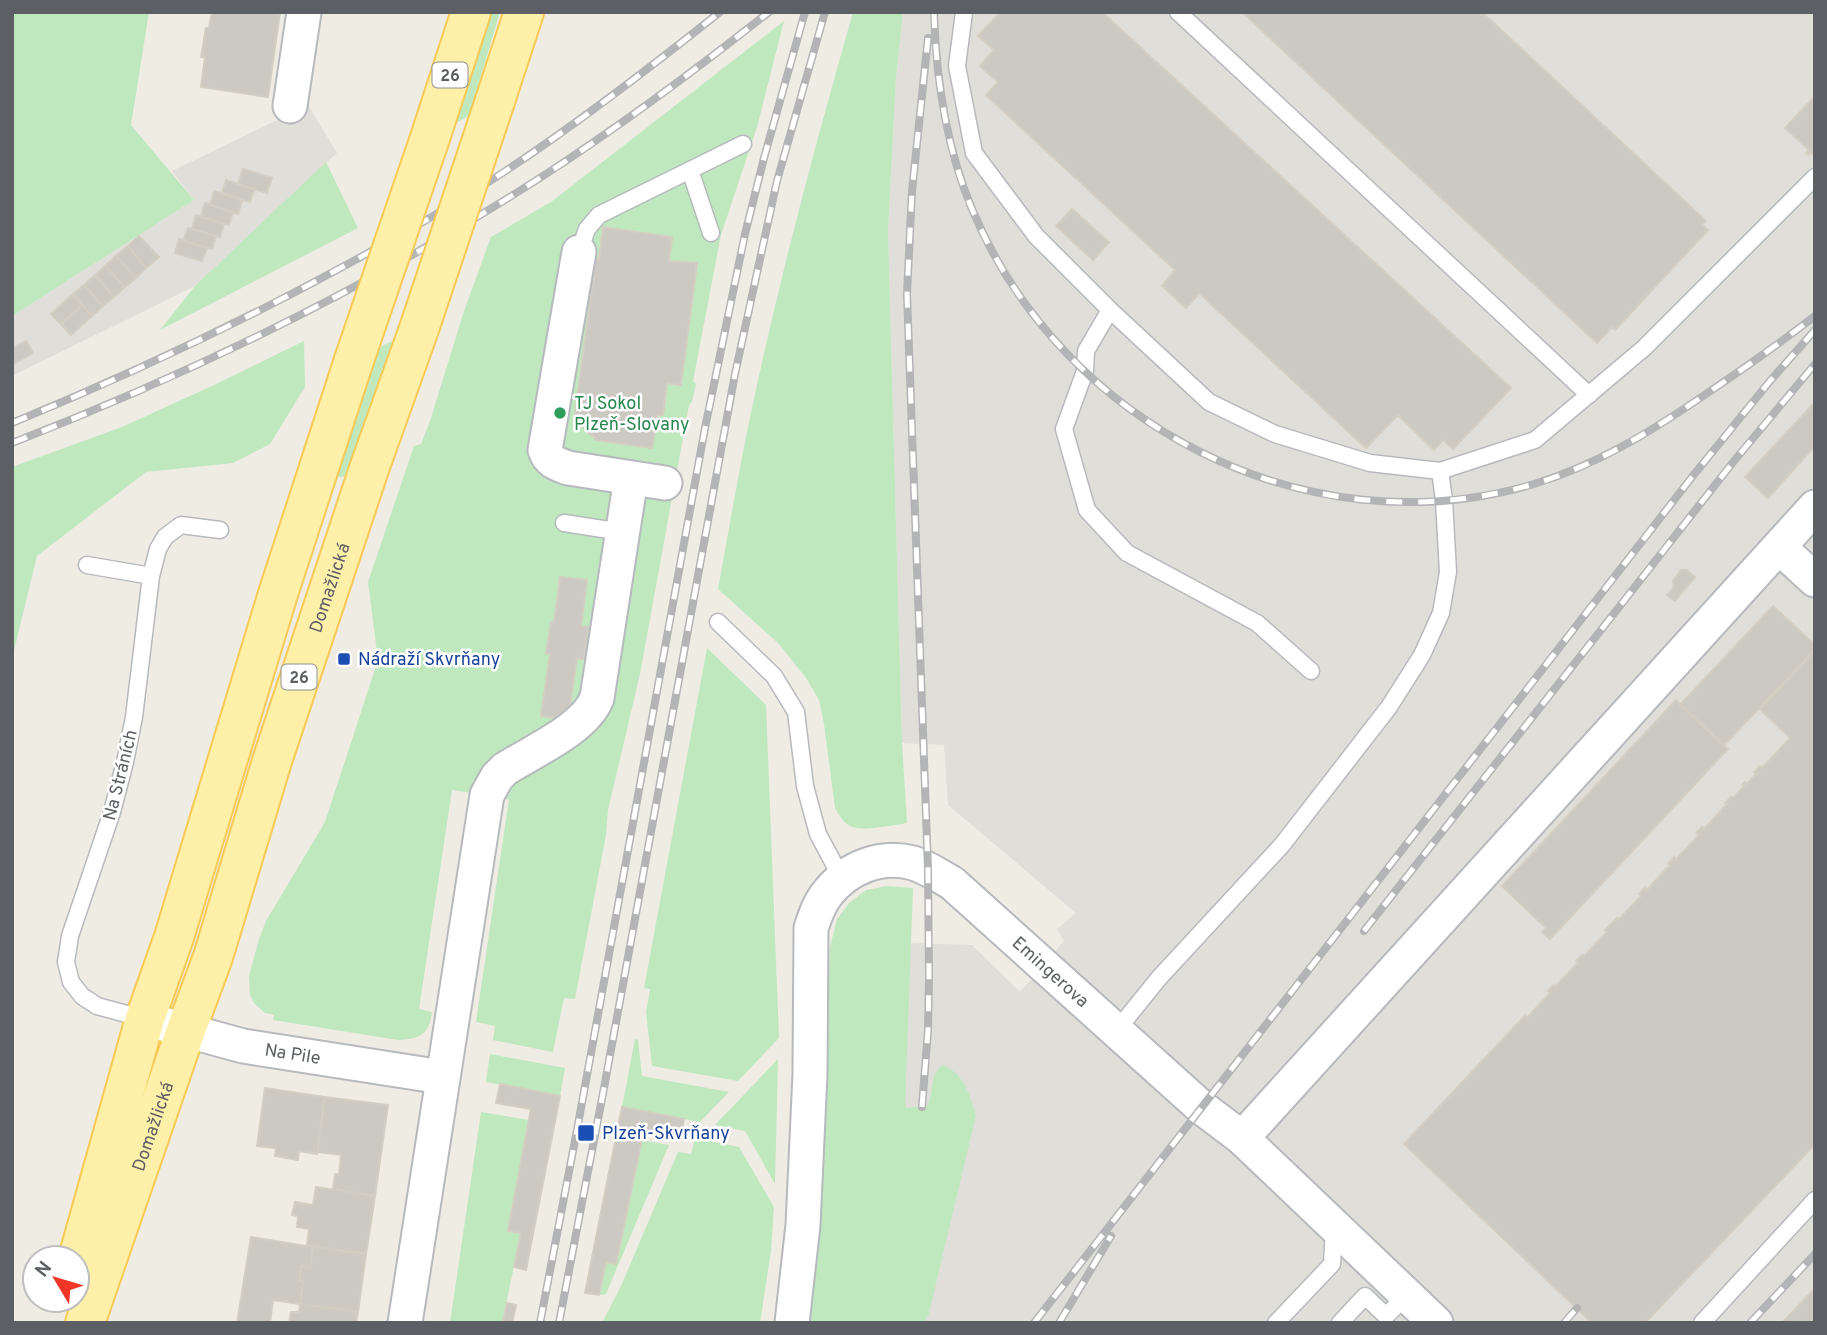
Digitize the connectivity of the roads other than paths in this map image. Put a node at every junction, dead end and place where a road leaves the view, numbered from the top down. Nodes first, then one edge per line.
1 (304, 12) edge
2 (471, 12) edge
3 (524, 12) edge
4 (964, 12) edge
5 (1178, 12) edge
6 (290, 106) dead end
7 (743, 144) dead end
8 (690, 170) junction
9 (1815, 177) edge
10 (711, 233) dead end
11 (579, 252) joint
12 (1110, 310) junction
13 (1589, 395) junction
14 (1440, 471) junction
15 (631, 478) junction
16 (665, 483) dead end
17 (1815, 507) edge
18 (564, 523) dead end
19 (220, 530) dead end
20 (622, 532) junction
21 (1779, 547) junction
22 (87, 565) dead end
23 (151, 576) junction
24 (1815, 580) edge
25 (718, 622) dead end
26 (1311, 671) dead end
27 (842, 879) junction
28 (145, 1019) junction
29 (186, 1030) junction
30 (1116, 1030) junction
31 (442, 1077) junction
32 (1242, 1138) junction
33 (1815, 1200) edge
34 (1335, 1226) junction
35 (82, 1244) edge
36 (1407, 1295) junction
37 (85, 1323) edge
38 (405, 1323) edge
39 (792, 1323) edge
40 (1276, 1323) edge
41 (1340, 1323) edge
42 (1436, 1323) edge
43 (1702, 1323) edge

1 - 6 street
2 - 28 main road, Domažlická / 26, bridge
3 - 29 main road, Domažlická / 26, bridge
4 - 12 lane
5 - 13 lane
7 - 8 lane
8 - 10 lane
8 - 11 lane
9 - 13 lane
11 - 15 street
12 - 14 lane
12 - 26 lane
13 - 14 lane
14 - 30 lane
15 - 16 street
15 - 20 street
17 - 21 street
18 - 20 lane
19 - 23 lane, Na Stráních
20 - 31 street
21 - 24 street
21 - 32 street
22 - 23 lane
23 - 28 lane, Na Stráních
25 - 27 lane
27 - 30 street, Emingerova
27 - 39 street, Emingerova
28 - 29 street, Na Pile
28 - 35 main road, Domažlická / 26
29 - 31 street, Na Pile
29 - 37 main road, Domažlická / 26
30 - 32 street, Emingerova
31 - 38 street
32 - 34 street, Emingerova
33 - 43 lane
34 - 36 street, Emingerova
34 - 40 lane
36 - 41 lane
36 - 42 street, Emingerova

